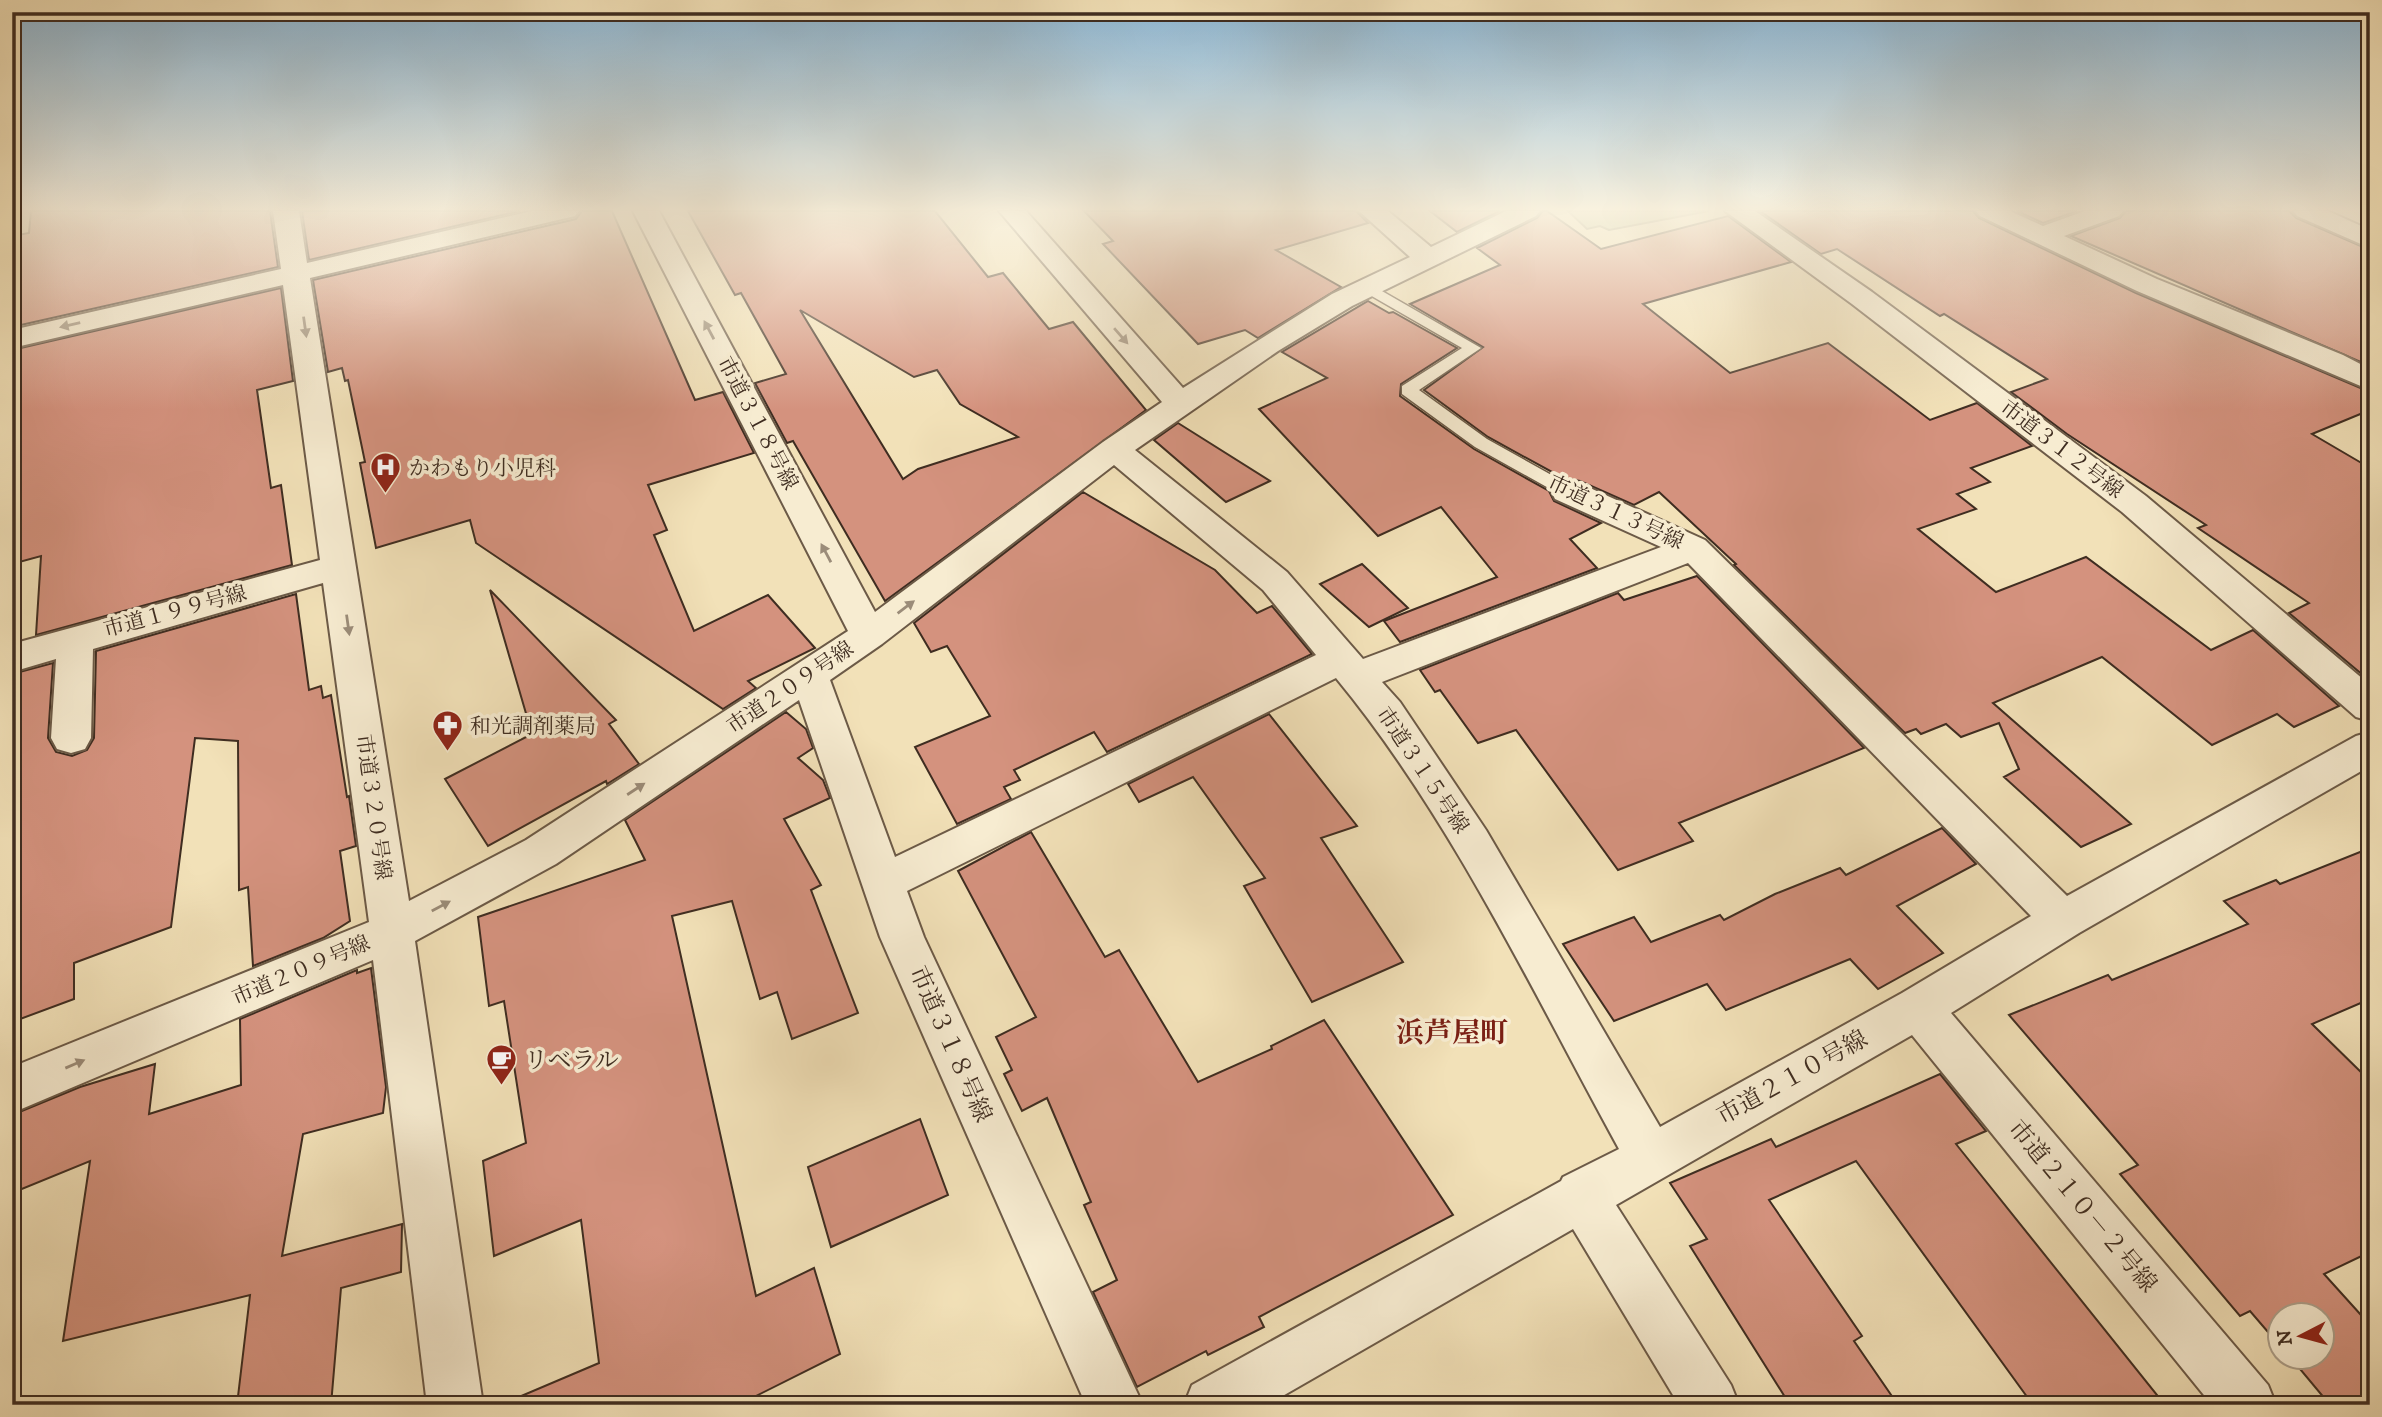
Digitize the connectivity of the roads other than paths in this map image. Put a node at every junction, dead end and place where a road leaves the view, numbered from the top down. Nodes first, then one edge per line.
1 (275, 277) edge
2 (298, 277) edge
3 (681, 277) edge
4 (1070, 277) edge
5 (1391, 277) edge
6 (1832, 277) edge
7 (2130, 277) edge
8 (1368, 288) junction
9 (12, 339) edge
10 (2370, 381) edge
11 (1181, 405) junction
12 (1114, 449) junction
13 (1567, 491) joint
14 (1692, 548) junction
15 (339, 567) junction
16 (869, 635) junction
17 (75, 638) junction
18 (12, 658) edge
19 (1348, 668) junction
20 (809, 675) junction
21 (2370, 708) edge
22 (71, 738) dead end
23 (2370, 747) edge
24 (883, 883) junction
25 (2063, 920) junction
26 (393, 932) junction
27 (1918, 1008) junction
28 (12, 1090) edge
29 (1650, 1156) junction
30 (1581, 1195) junction
31 (455, 1405) edge
32 (1115, 1405) edge
33 (1212, 1405) edge
34 (1711, 1405) edge
35 (2248, 1405) edge

1 -> 9 street
2 -> 15 street, 市道３２０号線
16 -> 3 street, 市道３１８号線
4 -> 11 street
5 - 8 street, 市道２０９号線
6 - 21 street, 市道３１２号線
7 - 10 street
8 - 11 street, 市道２０９号線
8 - 13 lane, 市道３１３号線
11 - 12 street, 市道２０９号線
16 -> 12 street, 市道２０９号線
12 - 19 street, 市道３１５号線
13 - 14 street, 市道３１３号線
14 - 19 street
14 - 25 street, 市道３１３号線
15 - 17 street, 市道１９９号線
15 -> 26 street, 市道３２０号線
16 - 20 street, 市道２０９号線
17 - 18 street, 市道１９９号線
17 - 22 street
19 - 24 street
19 - 29 street, 市道３１５号線
20 - 24 street, 市道３１８号線
26 -> 20 street, 市道２０９号線
23 - 25 street, 市道２１０号線
24 - 32 street, 市道３１８号線
25 - 27 street, 市道２１０号線
28 -> 26 street, 市道２０９号線
26 - 31 street, 市道３２０号線
27 - 29 street, 市道２１０号線
27 - 35 street, 市道２１０－２号線
29 - 30 street, 市道２１０号線
30 - 33 street, 市道２１０号線
30 - 34 street

